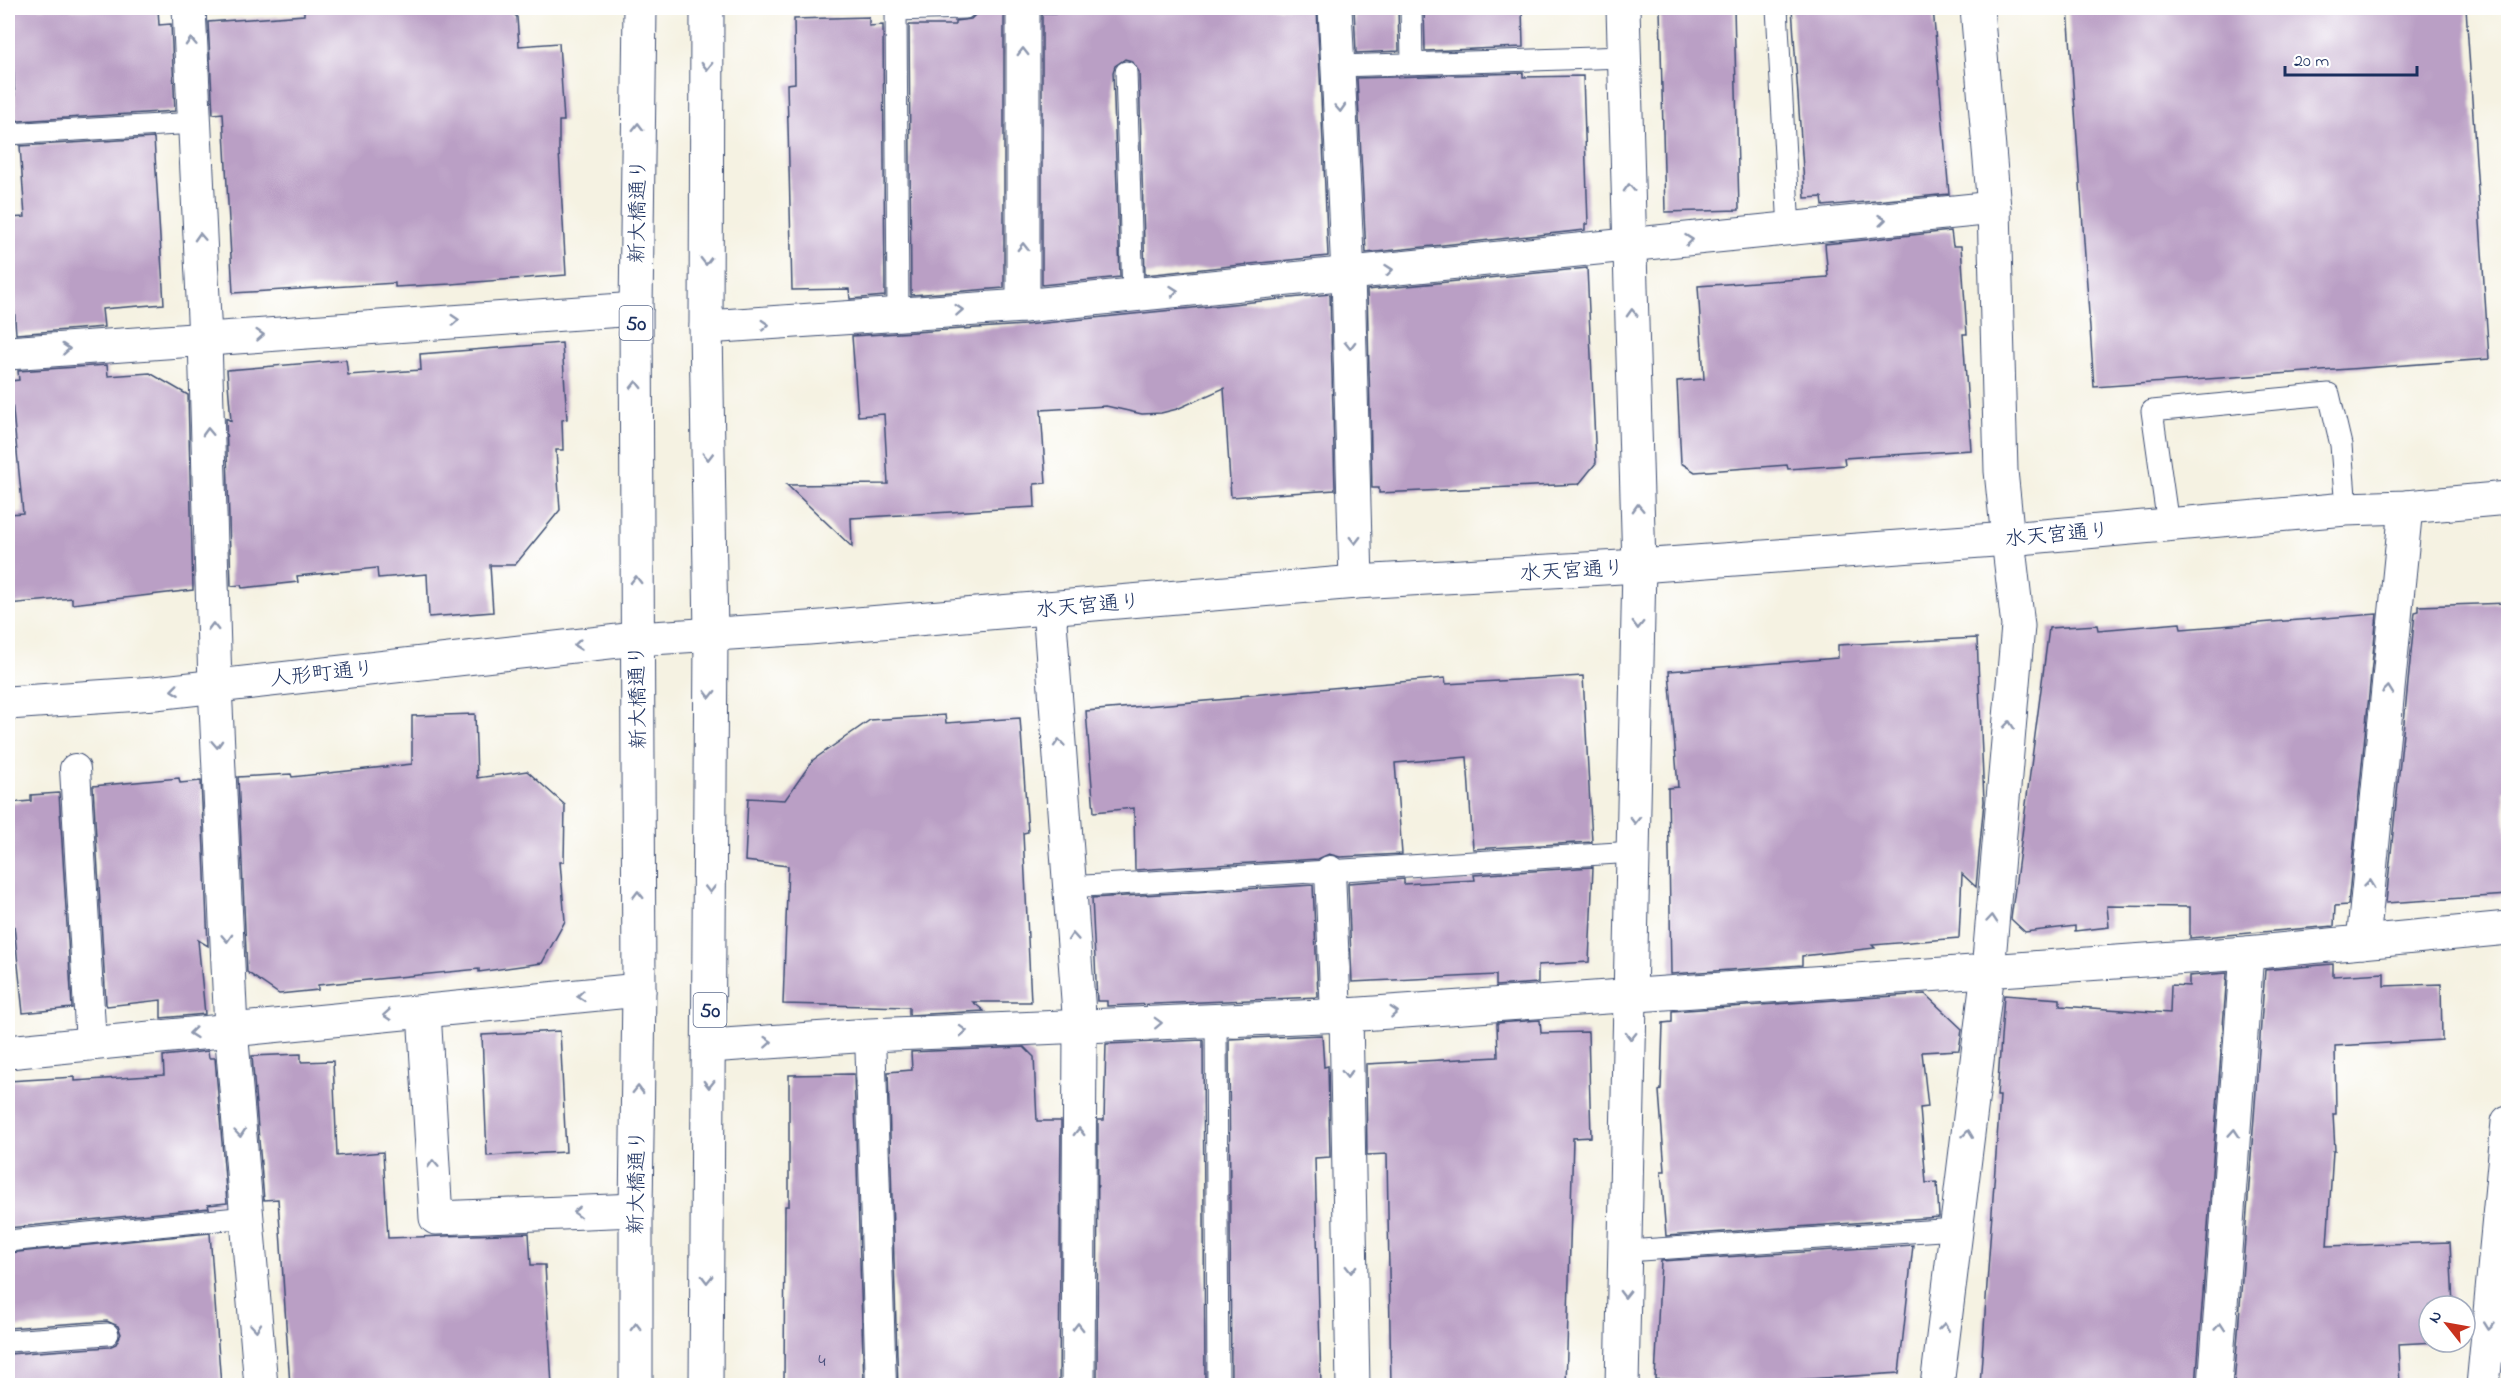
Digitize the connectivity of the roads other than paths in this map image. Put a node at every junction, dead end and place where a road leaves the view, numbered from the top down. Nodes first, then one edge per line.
1 (189, 8) edge
2 (640, 8) edge
3 (707, 8) edge
4 (965, 8) edge
5 (1023, 8) edge
6 (1335, 8) edge
7 (1411, 8) edge
8 (1623, 8) edge
9 (1777, 8) edge
10 (1977, 8) edge
11 (1625, 57) junction
12 (1412, 63) junction
13 (1338, 66) junction
14 (1126, 72) dead end
15 (195, 123) junction
16 (8, 134) edge
17 (1994, 208) junction
18 (1789, 230) junction
19 (1630, 246) junction
20 (1348, 274) junction
21 (1133, 295) junction
22 (1023, 306) junction
23 (636, 309) junction
24 (898, 314) junction
25 (706, 327) junction
26 (205, 339) junction
27 (8, 353) edge
28 (2508, 498) edge
29 (2406, 507) junction
30 (2346, 509) junction
31 (2168, 525) junction
32 (2008, 539) junction
33 (1639, 566) junction
34 (1356, 582) junction
35 (1049, 608) junction
36 (711, 635) junction
37 (636, 639) junction
38 (215, 685) junction
39 (8, 703) edge
40 (75, 769) dead end
41 (1634, 852) junction
42 (1330, 871) junction
43 (1069, 887) junction
44 (2508, 928) edge
45 (2363, 942) junction
46 (2247, 953) junction
47 (1988, 971) junction
48 (639, 990) junction
49 (1631, 995) junction
50 (424, 1011) junction
51 (1341, 1015) junction
52 (1216, 1021) junction
53 (1080, 1027) junction
54 (231, 1029) junction
55 (870, 1035) junction
56 (91, 1044) junction
57 (710, 1046) junction
58 (8, 1052) edge
59 (2508, 1122) edge
60 (636, 1210) junction
61 (247, 1217) junction
62 (1956, 1229) junction
63 (8, 1241) edge
64 (1626, 1251) junction
65 (108, 1334) dead end
66 (8, 1341) edge
67 (261, 1386) edge
68 (636, 1386) edge
69 (706, 1386) edge
70 (881, 1386) edge
71 (1078, 1386) edge
72 (1218, 1386) edge
73 (1353, 1386) edge
74 (1622, 1386) edge
75 (1937, 1386) edge
76 (2215, 1386) edge
77 (2483, 1386) edge

15 -> 1 street
23 -> 2 street, 新大橋通り / 50
3 -> 25 street, 50
4 - 24 lane
22 -> 5 street
6 - 13 street
7 - 12 lane
8 - 11 street
9 - 18 lane
10 - 17 street
11 - 12 lane
19 -> 11 street
12 - 13 lane
13 -> 20 street
14 - 21 lane
15 - 16 lane
26 -> 15 street
18 -> 17 street
17 - 32 street
19 -> 18 street
20 -> 19 street
33 -> 19 street
21 -> 20 street
20 -> 34 street
21 - 22 street
24 -> 22 street
26 -> 23 street
37 -> 23 street, 新大橋通り / 50
25 -> 24 street
25 -> 36 street, 50
27 -> 26 street
38 -> 26 street
28 - 29 street, 水天宮通り
29 - 30 street, 水天宮通り
45 -> 29 street
30 - 31 street, 水天宮通り
30 - 31 lane
31 - 32 street, 水天宮通り
32 - 33 street, 水天宮通り
47 -> 32 street
33 - 34 street, 水天宮通り
33 -> 41 street
34 - 35 street, 水天宮通り
35 - 36 street, 水天宮通り
43 -> 35 street
36 - 37 street, 水天宮通り
36 -> 57 street, 50
37 -> 38 street, 人形町通り
48 -> 37 street, 新大橋通り / 50
38 -> 39 street, 人形町通り
38 -> 54 street
40 - 56 street
41 - 42 lane
41 - 49 street
42 - 43 lane
42 - 51 street
53 -> 43 street
44 - 45 street
45 - 46 street
46 - 47 street
76 -> 46 street
47 - 49 street
62 -> 47 street
48 -> 50 street
60 -> 48 street, 新大橋通り / 50
51 -> 49 street
49 -> 64 street
50 -> 54 street
60 -> 50 street
51 - 52 street
51 -> 73 street
53 -> 52 street
52 - 72 lane
55 -> 53 street
71 -> 53 street
54 -> 56 street
54 -> 61 street
57 -> 55 street
55 - 70 street
56 - 58 street
57 -> 69 street, 50
59 -> 77 street
68 -> 60 street, 新大橋通り / 50
61 - 63 lane
61 -> 67 street
62 - 64 lane
75 -> 62 street
64 -> 74 street
65 - 66 lane

